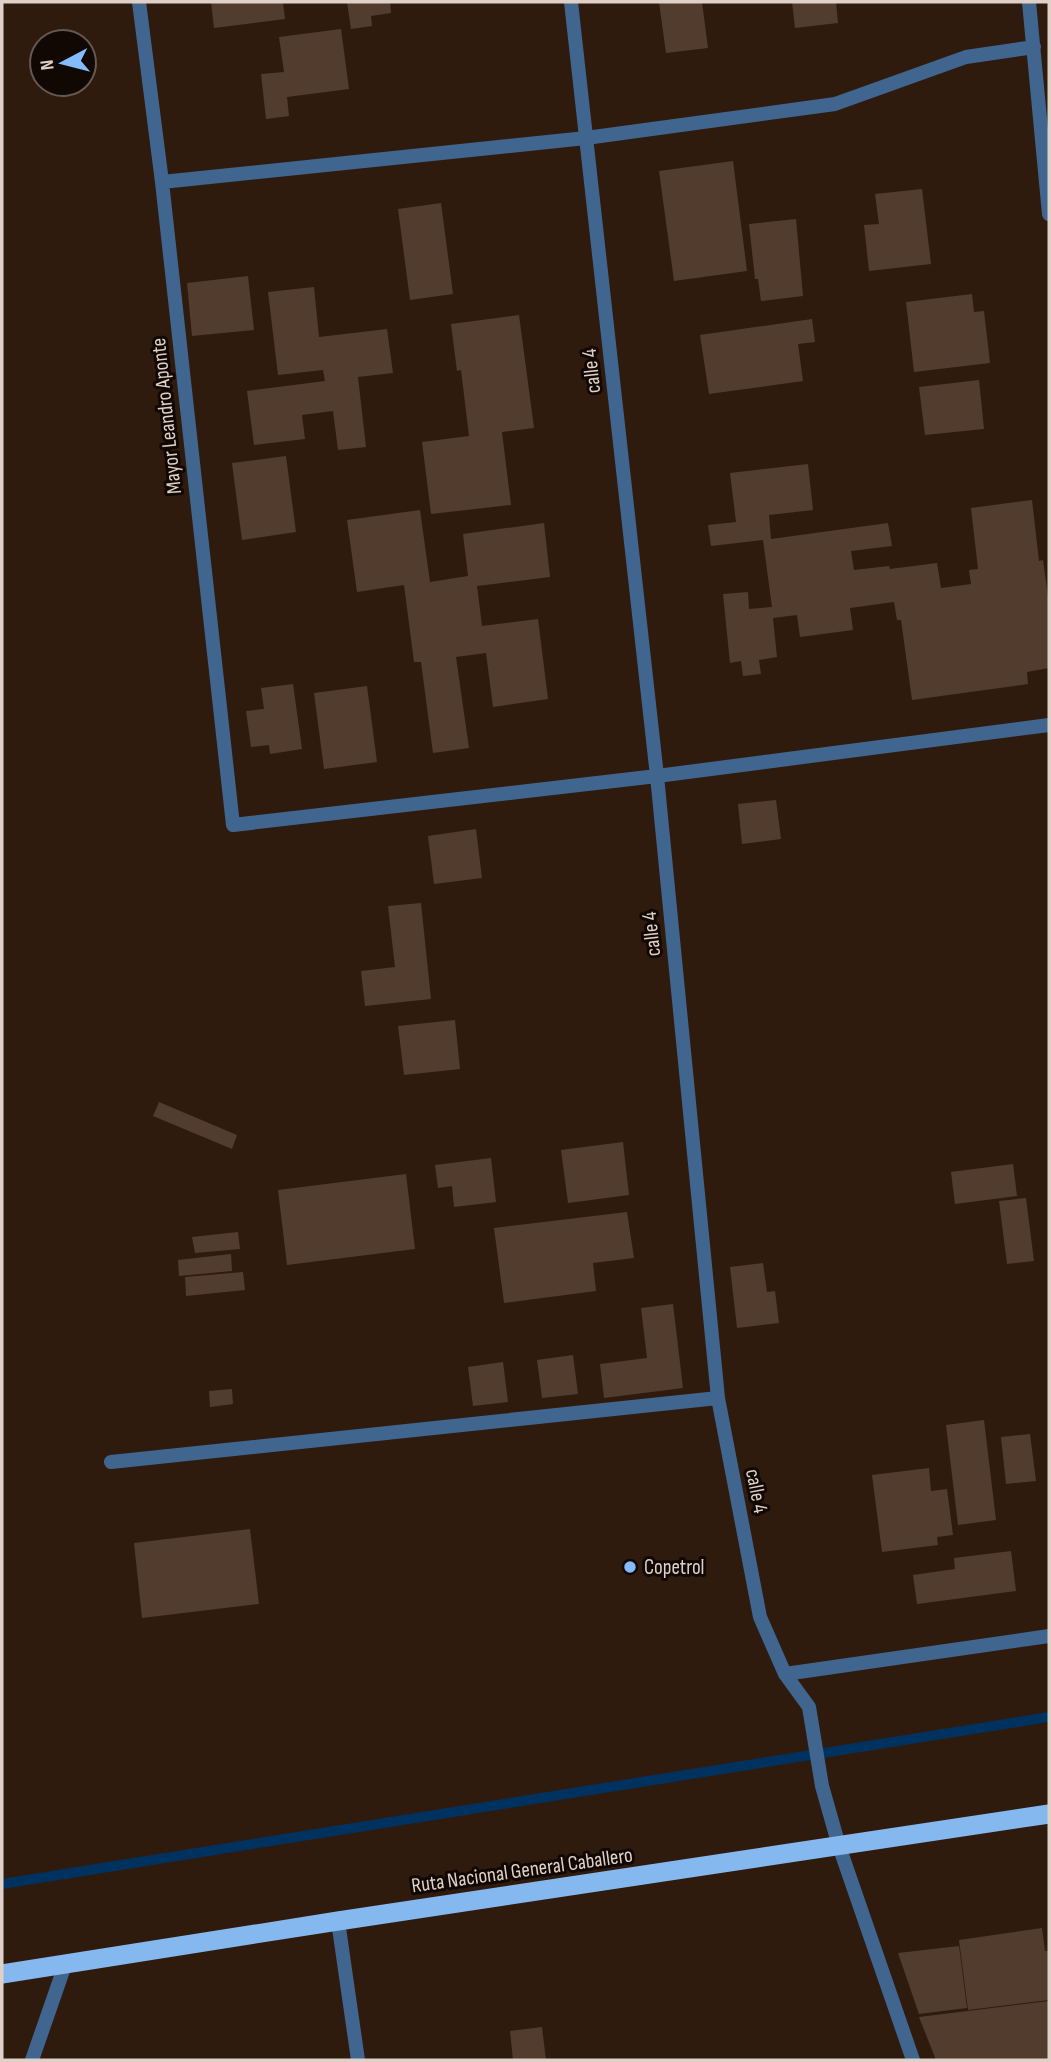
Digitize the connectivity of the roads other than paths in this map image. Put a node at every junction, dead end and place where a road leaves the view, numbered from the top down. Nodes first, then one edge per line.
1 (139, 2) edge
2 (571, 2) edge
3 (1029, 2) edge
4 (1034, 47) junction
5 (586, 138) junction
6 (162, 182) junction
7 (1049, 214) edge
8 (1049, 725) edge
9 (657, 776) junction
10 (718, 1398) junction
11 (111, 1462) dead end
12 (1049, 1636) edge
13 (785, 1674) junction
14 (1049, 1814) edge
15 (839, 1846) junction
16 (338, 1921) junction
17 (65, 1965) junction
18 (2, 1974) edge
19 (32, 2060) edge
20 (358, 2060) edge
21 (913, 2060) edge

1 - 6 street, Mayor Leandro Aponte
2 - 5 street, calle 4
3 - 4 street
4 - 5 street
4 - 7 street
5 - 6 street
5 - 9 street, calle 4
6 - 9 street, Mayor Leandro Aponte
8 - 9 street
9 - 10 street, calle 4
10 - 11 street
10 - 13 street, calle 4
12 - 13 street
13 - 15 street, calle 4
14 - 15 highway, Ruta Nacional General Caballero
15 - 16 highway, Ruta Nacional General Caballero
15 - 21 street, calle 4
16 - 17 highway, Ruta Nacional General Caballero
16 - 20 street
17 - 18 highway, Ruta Nacional General Caballero
17 - 19 street

